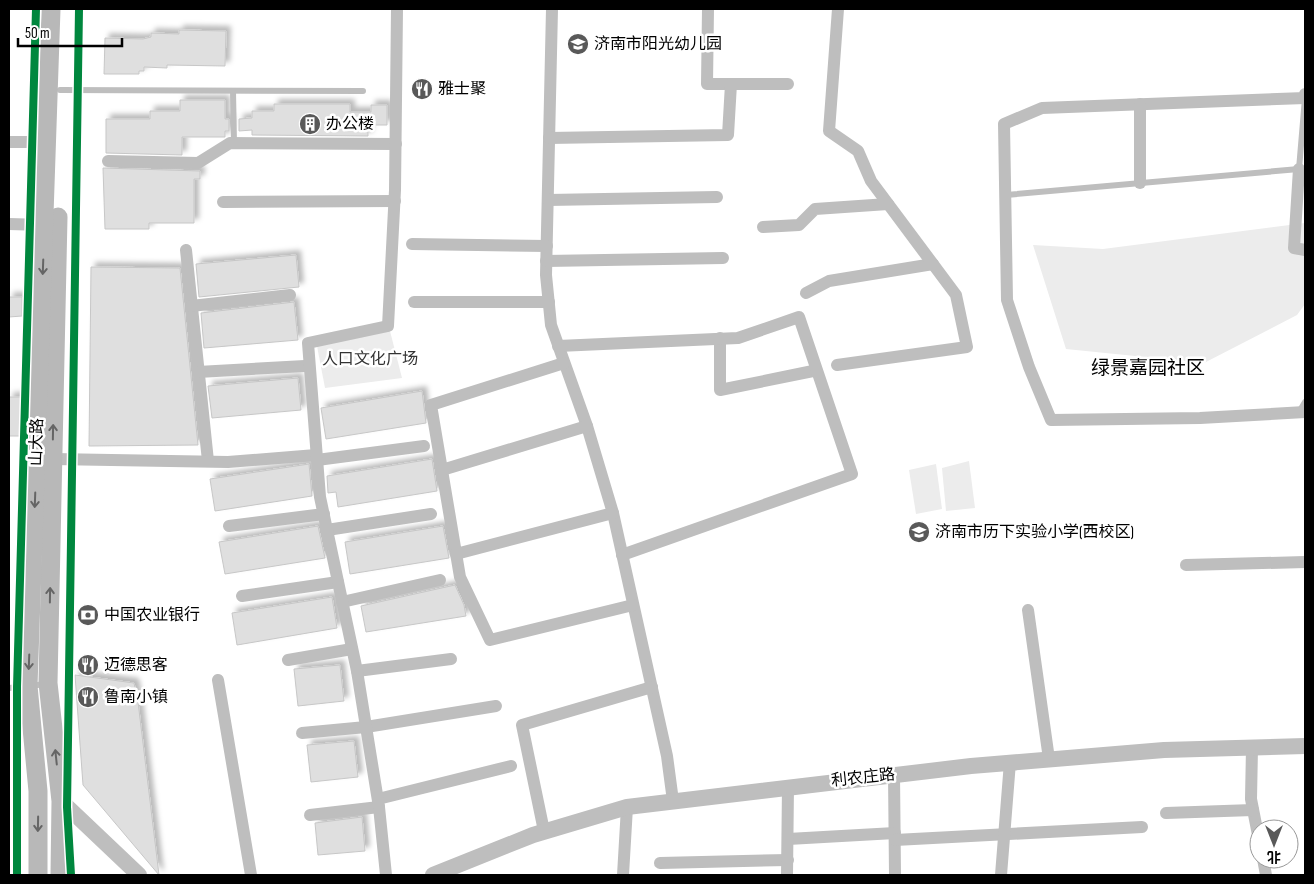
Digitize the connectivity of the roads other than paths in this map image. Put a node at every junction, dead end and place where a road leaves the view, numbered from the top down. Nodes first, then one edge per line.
1 (51, 9) edge
2 (62, 9) edge
3 (397, 9) edge
4 (552, 9) edge
5 (708, 9) edge
6 (838, 9) edge
7 (731, 84) junction
8 (788, 84) dead end
9 (60, 90) junction
10 (232, 91) junction
11 (363, 91) dead end
12 (1305, 94) edge
13 (1305, 98) edge
14 (1140, 104) junction
15 (549, 138) junction
16 (9, 142) edge
17 (47, 142) junction
18 (234, 143) junction
19 (396, 144) junction
20 (108, 161) dead end
21 (1299, 169) junction
22 (1140, 183) junction
23 (1006, 195) junction
24 (717, 197) dead end
25 (548, 200) junction
26 (395, 201) junction
27 (223, 202) dead end
28 (888, 204) junction
29 (9, 224) edge
30 (44, 224) junction
31 (763, 227) dead end
32 (412, 244) dead end
33 (546, 246) junction
34 (186, 250) dead end
35 (1305, 250) edge
36 (724, 258) dead end
37 (546, 261) junction
38 (933, 264) junction
39 (806, 293) dead end
40 (290, 295) dead end
41 (414, 302) dead end
42 (549, 302) junction
43 (192, 306) junction
44 (720, 338) junction
45 (558, 346) junction
46 (564, 363) junction
47 (837, 365) dead end
48 (305, 366) dead end
49 (813, 371) dead end
50 (198, 372) junction
51 (1303, 408) edge
52 (587, 426) junction
53 (424, 446) dead end
54 (316, 458) junction
55 (53, 459) junction
56 (208, 462) junction
57 (442, 470) junction
58 (613, 513) junction
59 (324, 514) junction
60 (431, 514) dead end
61 (229, 526) dead end
62 (327, 530) junction
63 (456, 554) junction
64 (622, 555) junction
65 (1305, 562) edge
66 (1186, 564) dead end
67 (440, 580) dead end
68 (338, 582) junction
69 (242, 596) dead end
70 (342, 602) junction
71 (633, 605) junction
72 (1028, 610) dead end
73 (352, 649) junction
74 (451, 659) dead end
75 (288, 660) dead end
76 (357, 672) junction
77 (218, 680) dead end
78 (48, 684) junction
79 (28, 686) junction
80 (652, 687) junction
81 (9, 688) edge
82 (496, 706) dead end
83 (366, 728) junction
84 (302, 733) dead end
85 (1305, 746) edge
86 (1252, 748) junction
87 (1049, 759) junction
88 (1010, 762) junction
89 (511, 766) dead end
90 (894, 774) junction
91 (788, 786) junction
92 (61, 801) junction
93 (673, 801) junction
94 (378, 803) junction
95 (627, 807) junction
96 (1253, 810) junction
97 (1166, 814) dead end
98 (310, 815) dead end
99 (1255, 819) edge
100 (1142, 827) dead end
101 (544, 831) junction
102 (1005, 834) junction
103 (895, 837) junction
104 (788, 839) junction
105 (788, 860) junction
106 (660, 863) dead end
107 (38, 875) edge
108 (60, 875) edge
109 (139, 875) edge
110 (252, 875) edge
111 (386, 875) edge
112 (433, 875) edge
113 (623, 875) edge
114 (788, 875) edge
115 (895, 875) edge
116 (1001, 875) edge

1 - 17 main road, 山大路
2 - 9 main road, 山大路
3 - 19 street
4 - 15 street
5 - 7 street
6 - 28 street
7 - 8 street
7 - 15 street
9 - 10 lane
55 -> 9 main road, 山大路
10 - 11 lane
10 - 18 lane
12 - 13 street
13 - 14 street
13 - 21 lane
14 - 22 street
14 - 23 street
15 - 25 street
16 - 17 street
17 - 30 main road, 山大路
18 - 19 street
18 - 20 street
19 - 26 street
21 - 22 lane
21 - 35 street
22 - 23 lane
23 - 51 street
24 - 25 street
25 - 33 street
26 - 27 street
26 - 54 street
28 - 31 street
28 - 38 street
29 - 30 street
30 -> 79 main road, 山大路
32 - 33 street
33 - 37 street
34 - 43 street
36 - 37 street
37 - 42 street
38 - 39 street
38 - 47 street
40 - 43 street
41 - 42 street
42 - 45 street
43 - 50 street
44 - 45 street
44 - 49 street
44 - 64 street
45 - 46 street
46 - 52 street
46 - 57 street
48 - 50 street
50 - 56 street
52 - 57 street
52 - 58 street
53 - 54 street
54 - 56 street
54 - 59 street
55 - 56 street
78 -> 55 main road, 山大路
57 - 63 street
58 - 63 street
58 - 64 street
59 - 61 street
59 - 62 street
60 - 62 street
62 - 68 street
63 - 71 street
64 - 71 street
65 - 66 street
67 - 70 street
68 - 69 street
68 - 70 street
70 - 73 street
71 - 80 street
72 - 87 street
73 - 75 street
73 - 76 street
74 - 76 street
76 - 83 street
77 - 110 street
78 - 79 lane
92 -> 78 main road, 山大路
79 - 81 lane
79 -> 107 main road, 山大路
80 - 93 street
80 - 101 street
82 - 83 street
83 - 84 street
83 - 94 street
85 - 86 street, 利农庄路
86 - 87 street, 利农庄路
86 - 96 street
87 - 88 street, 利农庄路
88 - 90 street, 利农庄路
88 - 102 street
89 - 94 street
90 - 91 street, 利农庄路
90 - 103 street
91 - 93 street, 利农庄路
91 - 104 street
92 - 108 main road, 山大路
92 - 109 street
93 - 95 street, 利农庄路
94 - 98 street
94 - 111 street
95 - 101 street, 利农庄路
95 - 113 street
96 - 97 street
96 - 99 street
100 - 102 street
101 - 112 street, 利农庄路
102 - 103 street
102 - 116 street
103 - 104 street
103 - 115 street
104 - 105 street
105 - 106 street
105 - 114 street

